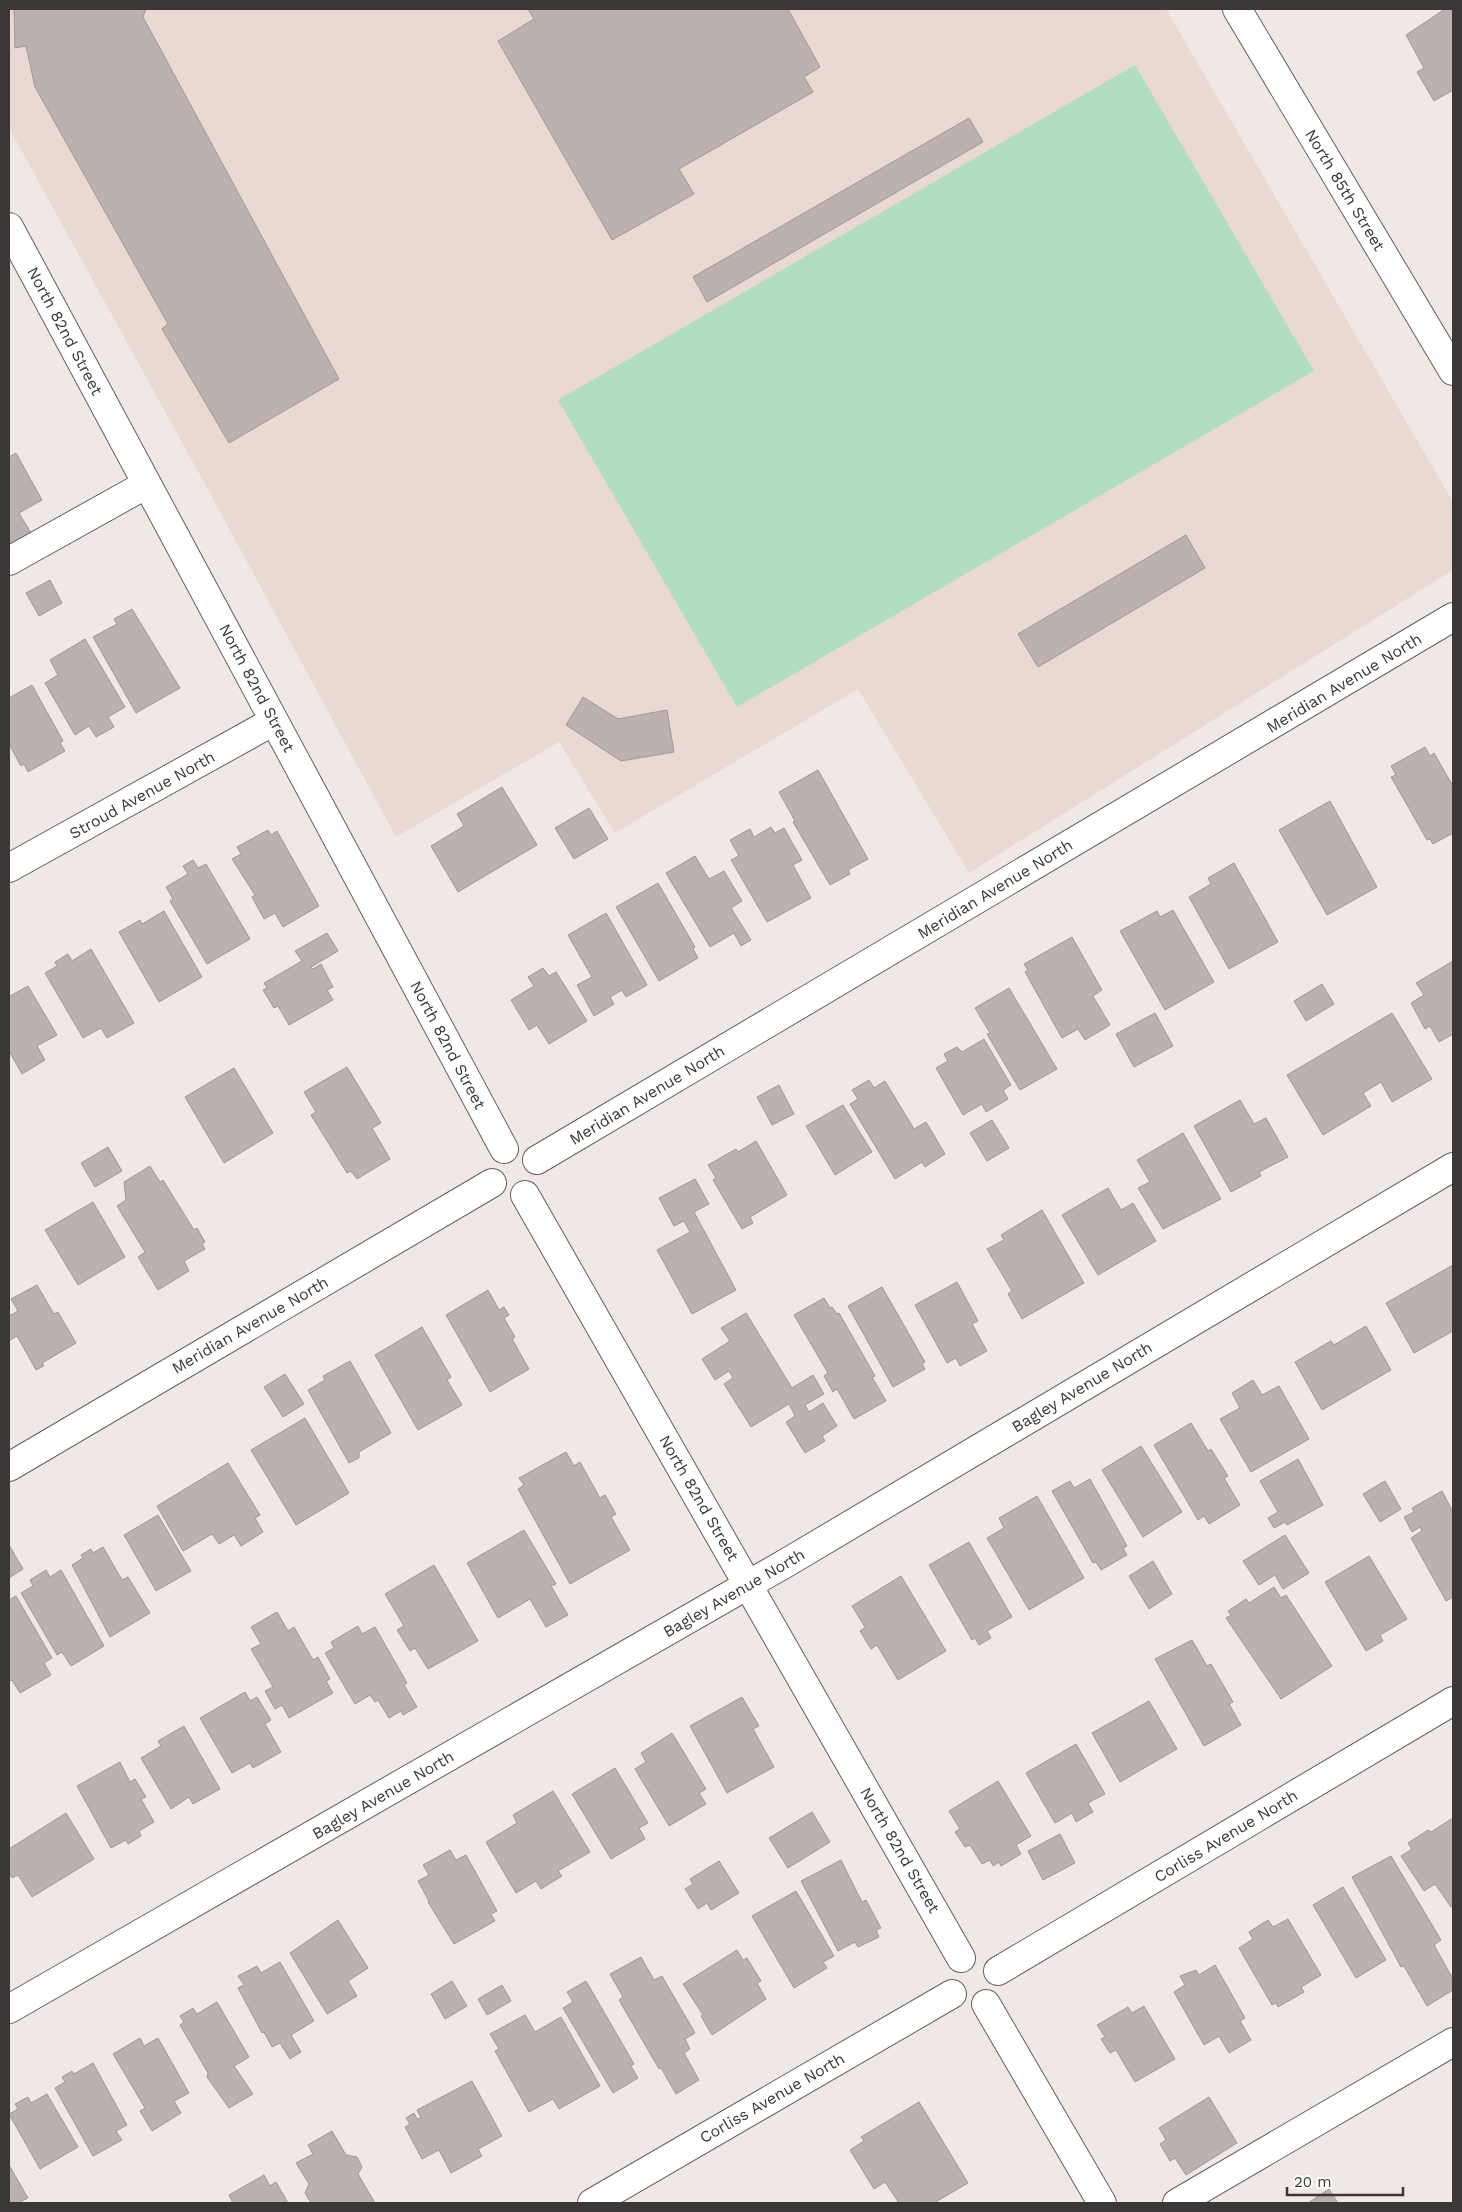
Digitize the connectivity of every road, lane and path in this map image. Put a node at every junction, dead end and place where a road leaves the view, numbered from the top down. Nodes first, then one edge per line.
1 (1237, 9) edge
2 (9, 227) edge
3 (17, 263) edge
4 (1453, 371) edge
5 (146, 484) junction
6 (9, 561) edge
7 (1453, 617) edge
8 (274, 721) junction
9 (9, 868) edge
10 (504, 1149) junction
11 (537, 1160) junction
12 (1453, 1167) edge
13 (492, 1183) junction
14 (525, 1195) junction
15 (9, 1467) edge
16 (749, 1584) junction
17 (1453, 1701) edge
18 (961, 1958) junction
19 (998, 1971) junction
20 (952, 1994) junction
21 (986, 2004) junction
22 (9, 2009) edge
23 (1453, 2042) edge
24 (592, 2203) edge
25 (1102, 2203) edge
26 (1177, 2203) edge

1 - 4 street, North 85th Street
2 - 3 street, North 82nd Street
3 - 5 street, North 82nd Street
5 - 6 street
5 - 8 street, North 82nd Street
7 - 11 street, Meridian Avenue North
8 - 9 street, Stroud Avenue North
8 - 10 street, North 82nd Street
10 - 11 street
10 - 13 street
11 - 14 street
12 - 16 street, Bagley Avenue North
13 - 14 street
13 - 15 street, Meridian Avenue North
14 - 16 street, North 82nd Street
16 - 18 street, North 82nd Street
16 - 22 street, Bagley Avenue North
17 - 19 street, Corliss Avenue North
18 - 19 street
18 - 20 street
19 - 21 street
20 - 21 street
20 - 24 street, Corliss Avenue North
21 - 25 street
23 - 26 street

